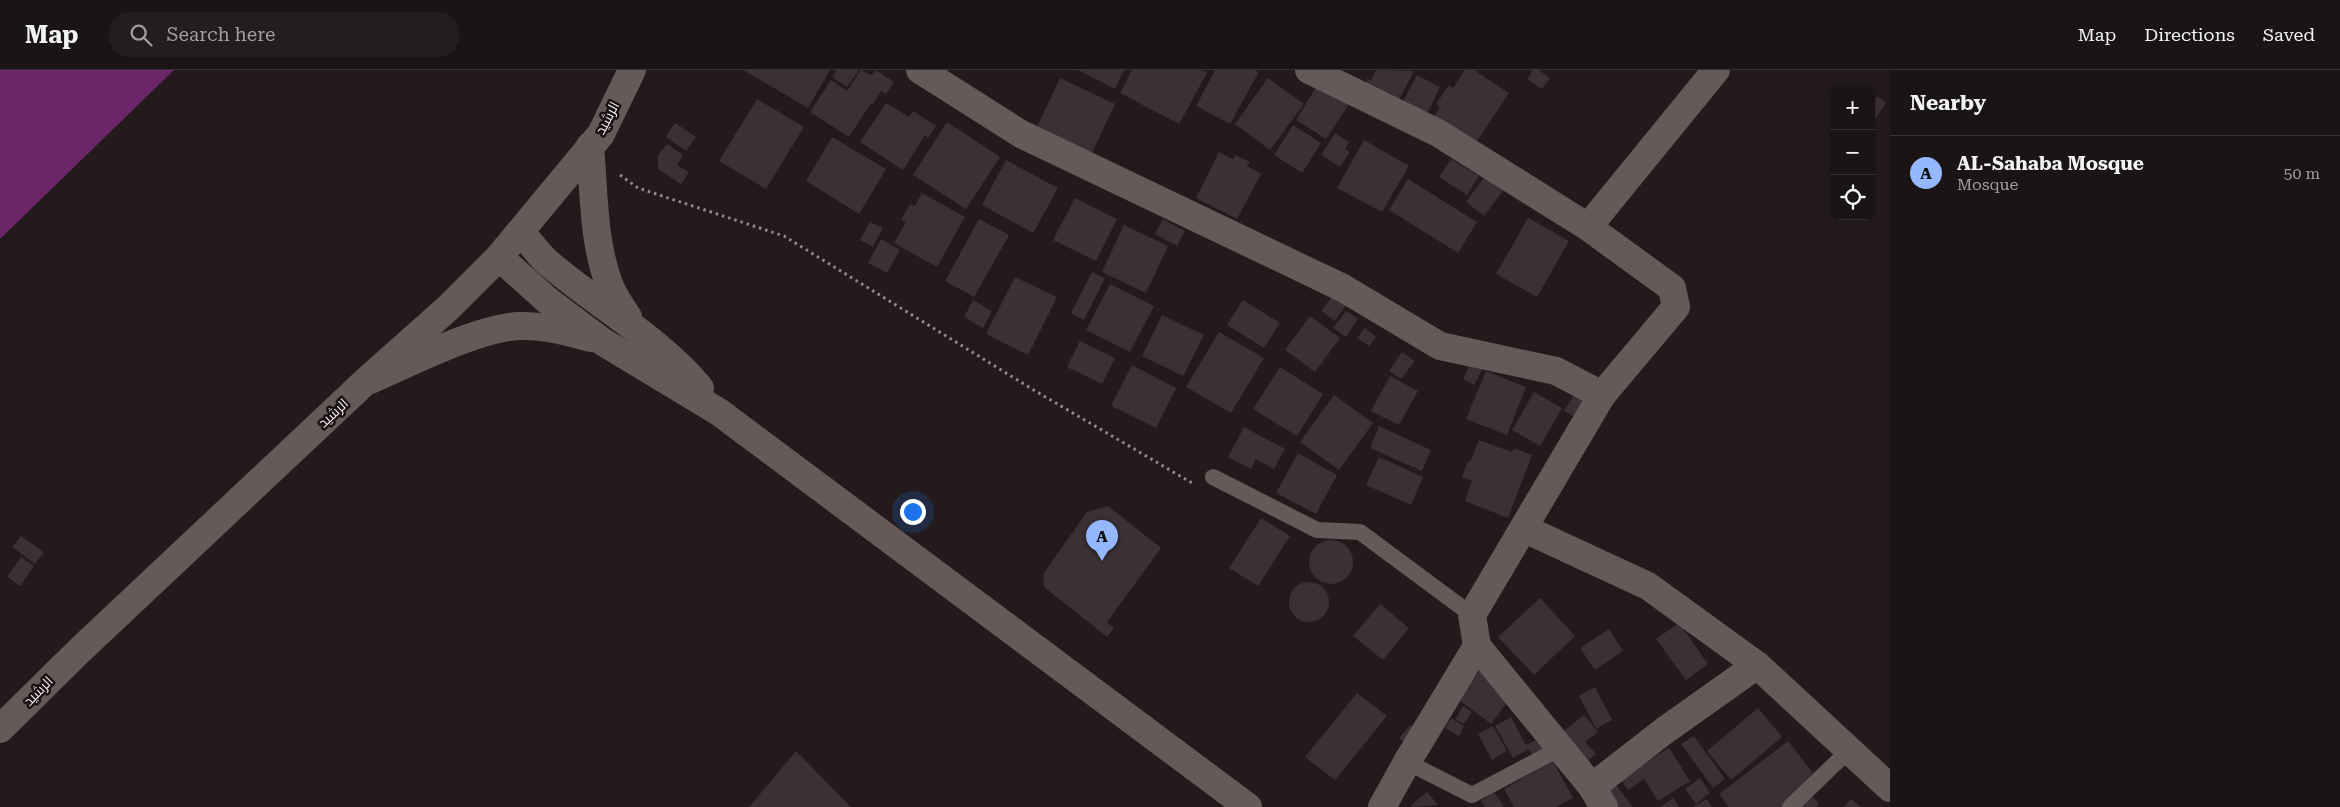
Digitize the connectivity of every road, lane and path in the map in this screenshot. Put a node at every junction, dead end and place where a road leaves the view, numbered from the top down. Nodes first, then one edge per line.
1 (632, 70) edge
2 (920, 70) edge
3 (1309, 70) edge
4 (1716, 70) edge
5 (590, 146) junction
6 (618, 174) dead end
7 (1588, 227) junction
8 (521, 232) junction
9 (499, 257) junction
10 (635, 329) junction
11 (603, 342) junction
12 (366, 381) junction
13 (1602, 395) junction
14 (720, 412) junction
15 (1213, 477) joint
16 (1525, 529) junction
17 (1472, 615) junction
18 (1478, 646) junction
19 (1757, 665) junction
20 (0, 729) edge
21 (1559, 749) junction
22 (1842, 757) dead end
23 (1407, 762) junction
24 (1890, 788) edge
25 (1598, 797) edge
26 (1248, 807) edge
27 (1382, 807) edge
28 (1790, 807) edge

1 - 5 street, الرشيد
2 - 13 street
3 - 7 street
4 - 7 street
5 - 8 street, الرشيد
5 - 10 street
6 - 15 path
7 - 13 street
8 - 9 street, الرشيد
8 - 10 street
9 - 11 street
9 - 12 street, الرشيد
10 - 14 street
11 - 12 street
11 - 14 street
12 - 20 street, الرشيد
13 - 16 street
14 - 26 street
15 - 17 lane
16 - 17 street
16 - 19 street
17 - 18 street
18 - 21 street
18 - 23 street
19 - 24 street
19 - 25 street
21 - 23 lane
21 - 25 street
22 - 28 lane
23 - 27 street

